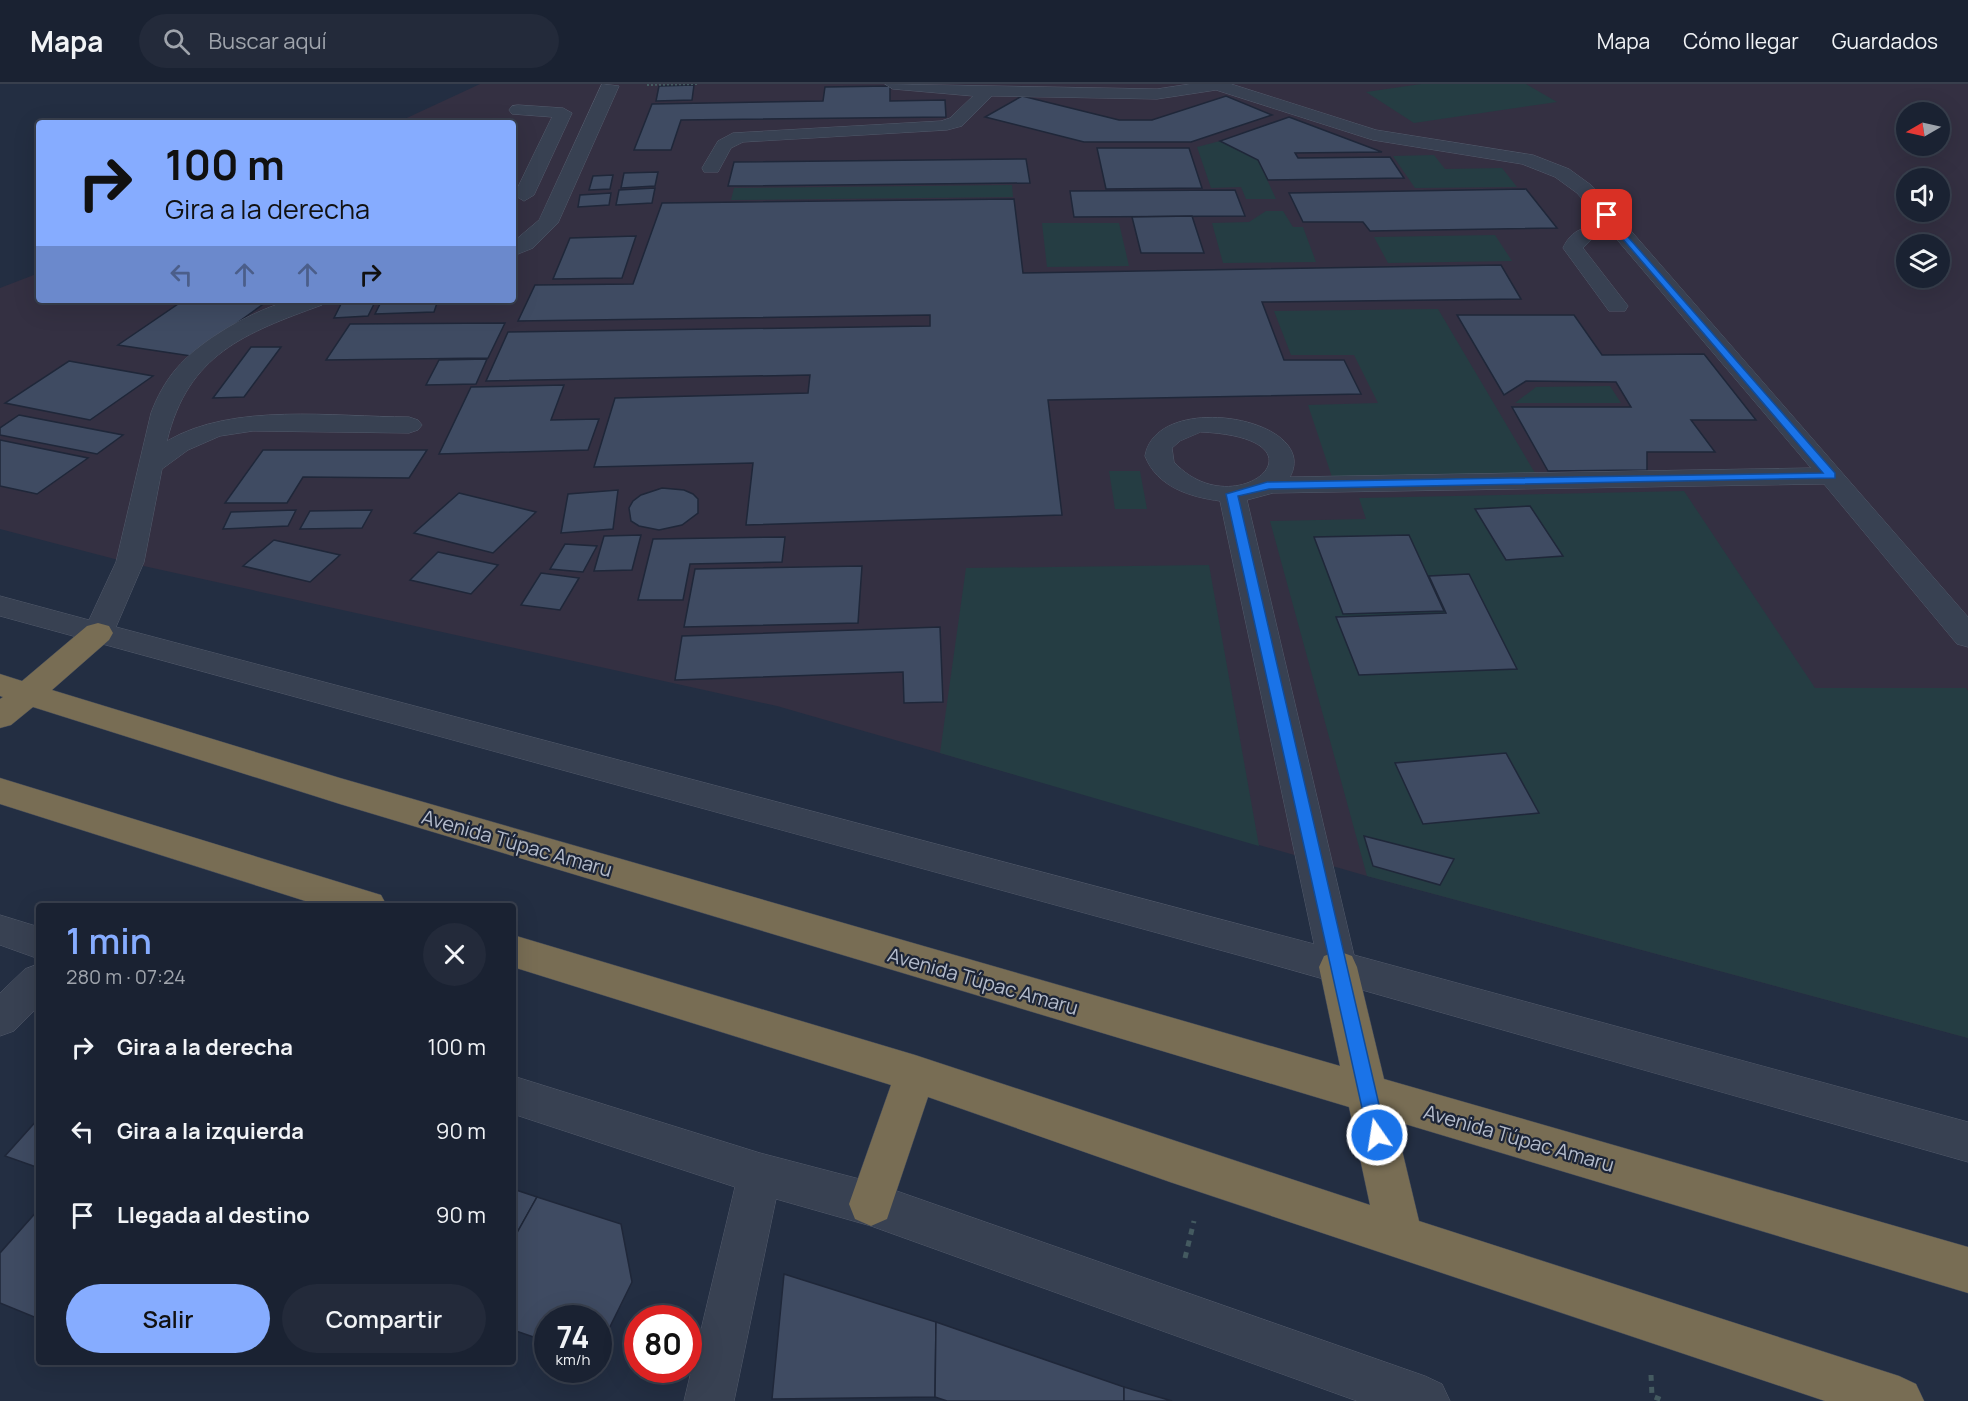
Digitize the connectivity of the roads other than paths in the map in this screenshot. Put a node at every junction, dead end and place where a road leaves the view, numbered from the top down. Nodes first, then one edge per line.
1 (892, 84) edge
2 (611, 85) edge
3 (987, 91) junction
4 (518, 110) dead end
5 (711, 168) dead end
6 (519, 195) edge
7 (563, 195) junction
8 (1619, 228) junction
9 (516, 249) edge
10 (307, 303) edge
11 (1617, 306) dead end
12 (409, 425) dead end
13 (150, 465) junction
14 (1831, 476) junction
15 (1267, 485) junction
16 (1232, 494) junction
17 (0, 606) edge
18 (98, 633) junction
19 (1968, 637) edge
20 (10, 699) edge
21 (0, 791) edge
22 (358, 903) edge
23 (0, 930) edge
24 (36, 942) edge
25 (516, 952) edge
26 (1338, 967) junction
27 (36, 984) edge
28 (0, 1019) edge
29 (915, 1074) junction
30 (1368, 1094) junction
31 (516, 1096) edge
32 (1968, 1142) edge
33 (760, 1174) junction
34 (871, 1204) junction
35 (1400, 1237) junction
36 (1968, 1270) edge
37 (709, 1401) edge
38 (1425, 1401) edge
39 (1899, 1401) edge

1 - 3 street
2 - 7 street
3 - 5 street
3 - 8 street
4 - 6 street
6 - 7 street
7 - 9 street
8 - 11 street
8 - 14 street
10 - 13 street
12 - 13 street
13 - 18 street
14 - 15 street
14 - 19 street
15 - 16 street
15 - 16 street
16 - 26 street
17 - 18 street
18 - 20 highway
18 - 26 street
20 - 30 highway, Avenida Túpac Amaru
21 - 22 highway
23 - 24 street
25 - 29 highway
26 - 30 highway
26 - 32 street
27 - 28 street
29 - 34 highway
29 - 35 highway
30 - 35 highway
30 - 36 highway, Avenida Túpac Amaru
31 - 33 street
33 - 34 street
33 - 37 street
34 - 38 street
35 - 39 highway

